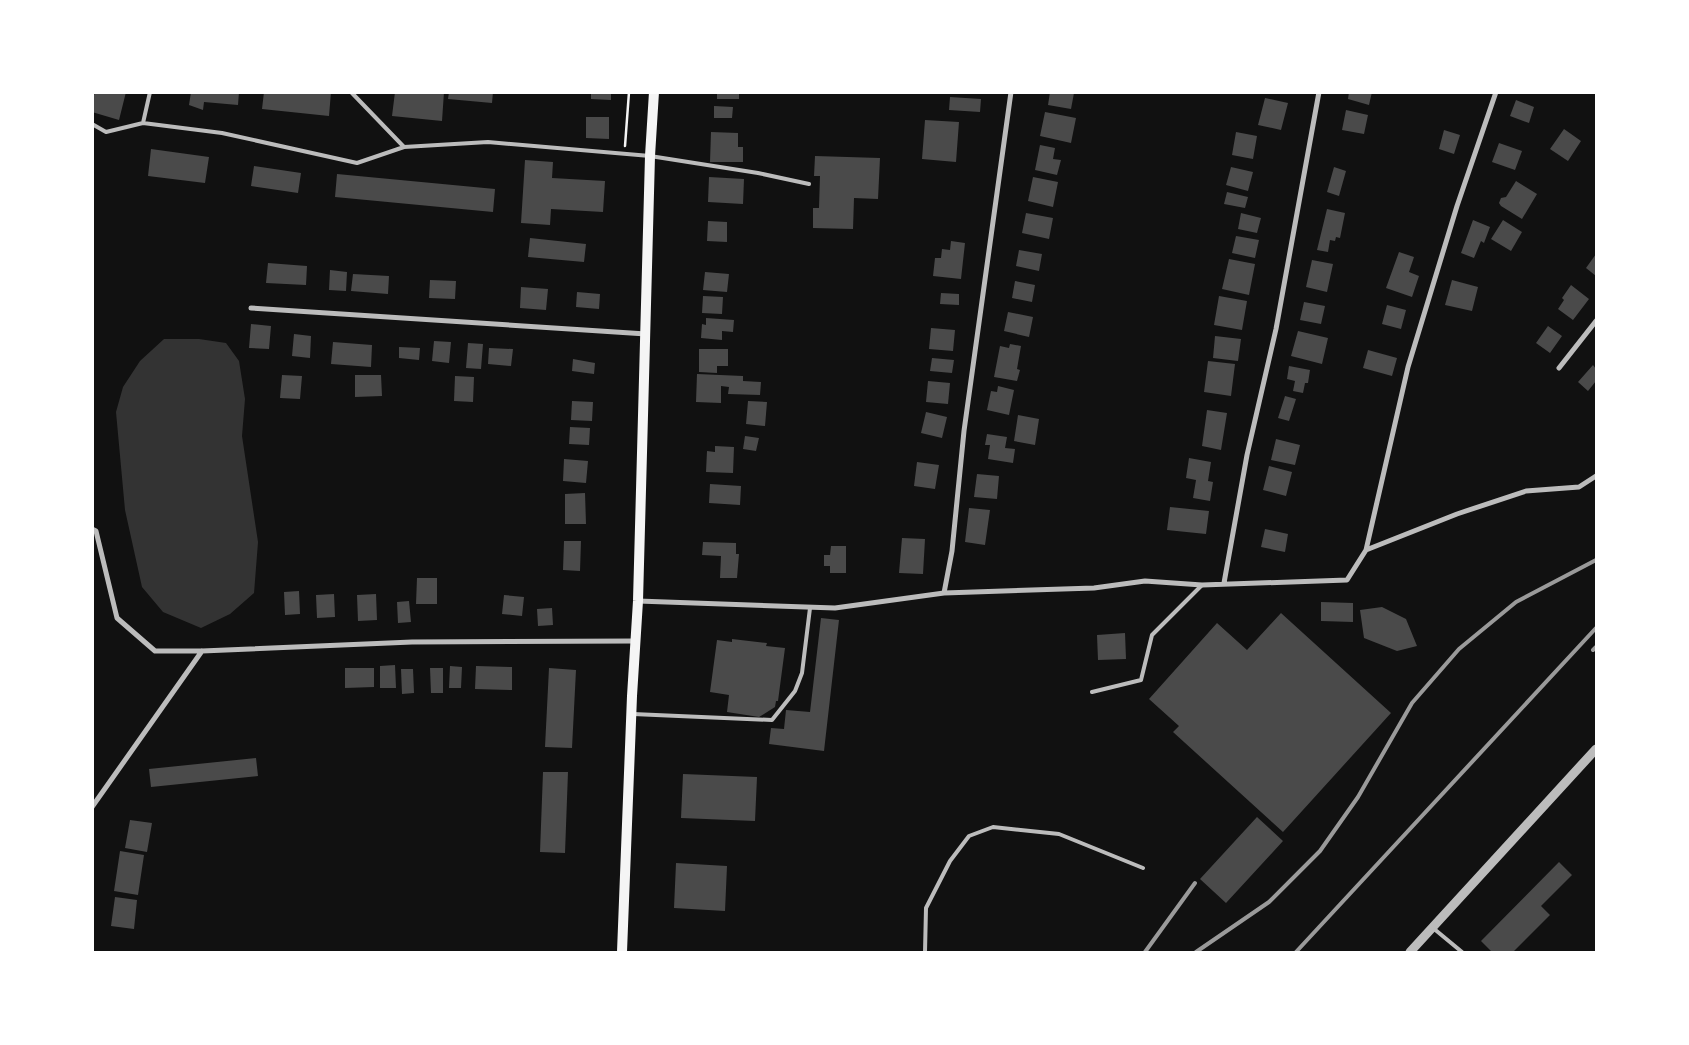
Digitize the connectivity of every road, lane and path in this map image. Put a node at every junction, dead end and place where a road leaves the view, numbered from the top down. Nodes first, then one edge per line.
1 (150, 92) edge
2 (351, 92) edge
3 (628, 92) edge
4 (654, 92) edge
5 (1011, 92) edge
6 (1319, 92) edge
7 (1496, 92) edge
8 (144, 123) junction
9 (92, 124) edge
10 (404, 148) junction
11 (625, 154) junction
12 (650, 156) junction
13 (809, 184) dead end
14 (251, 308) dead end
15 (1596, 321) edge
16 (646, 334) junction
17 (1559, 368) dead end
18 (1596, 476) edge
19 (92, 529) edge
20 (1366, 550) junction
21 (1224, 583) junction
22 (1202, 585) junction
23 (944, 593) junction
24 (638, 601) junction
25 (810, 608) junction
26 (636, 641) junction
27 (202, 651) junction
28 (1092, 692) dead end
29 (631, 714) junction
30 (1596, 749) edge
31 (92, 807) edge
32 (1143, 868) dead end
33 (1432, 928) junction
34 (622, 952) edge
35 (925, 952) edge
36 (1410, 952) edge
37 (1462, 952) edge

1 - 8 lane
2 - 10 lane
3 - 11 path
4 - 12 main road
5 - 23 street
6 - 21 street
7 - 20 street
8 - 9 lane
8 - 10 lane
10 - 11 lane
11 - 12 lane
12 - 13 lane
12 - 16 main road
14 - 16 street
15 - 17 street
16 - 24 main road
18 - 20 street
19 - 27 street
20 - 21 street
21 - 22 street
22 - 23 street
22 - 28 lane
23 - 25 street
24 - 25 street
24 - 26 main road
25 - 29 lane
26 - 27 street
26 - 29 main road
27 - 31 street
29 - 34 main road
30 - 33 street
32 - 35 lane
33 - 36 street
33 - 37 lane

